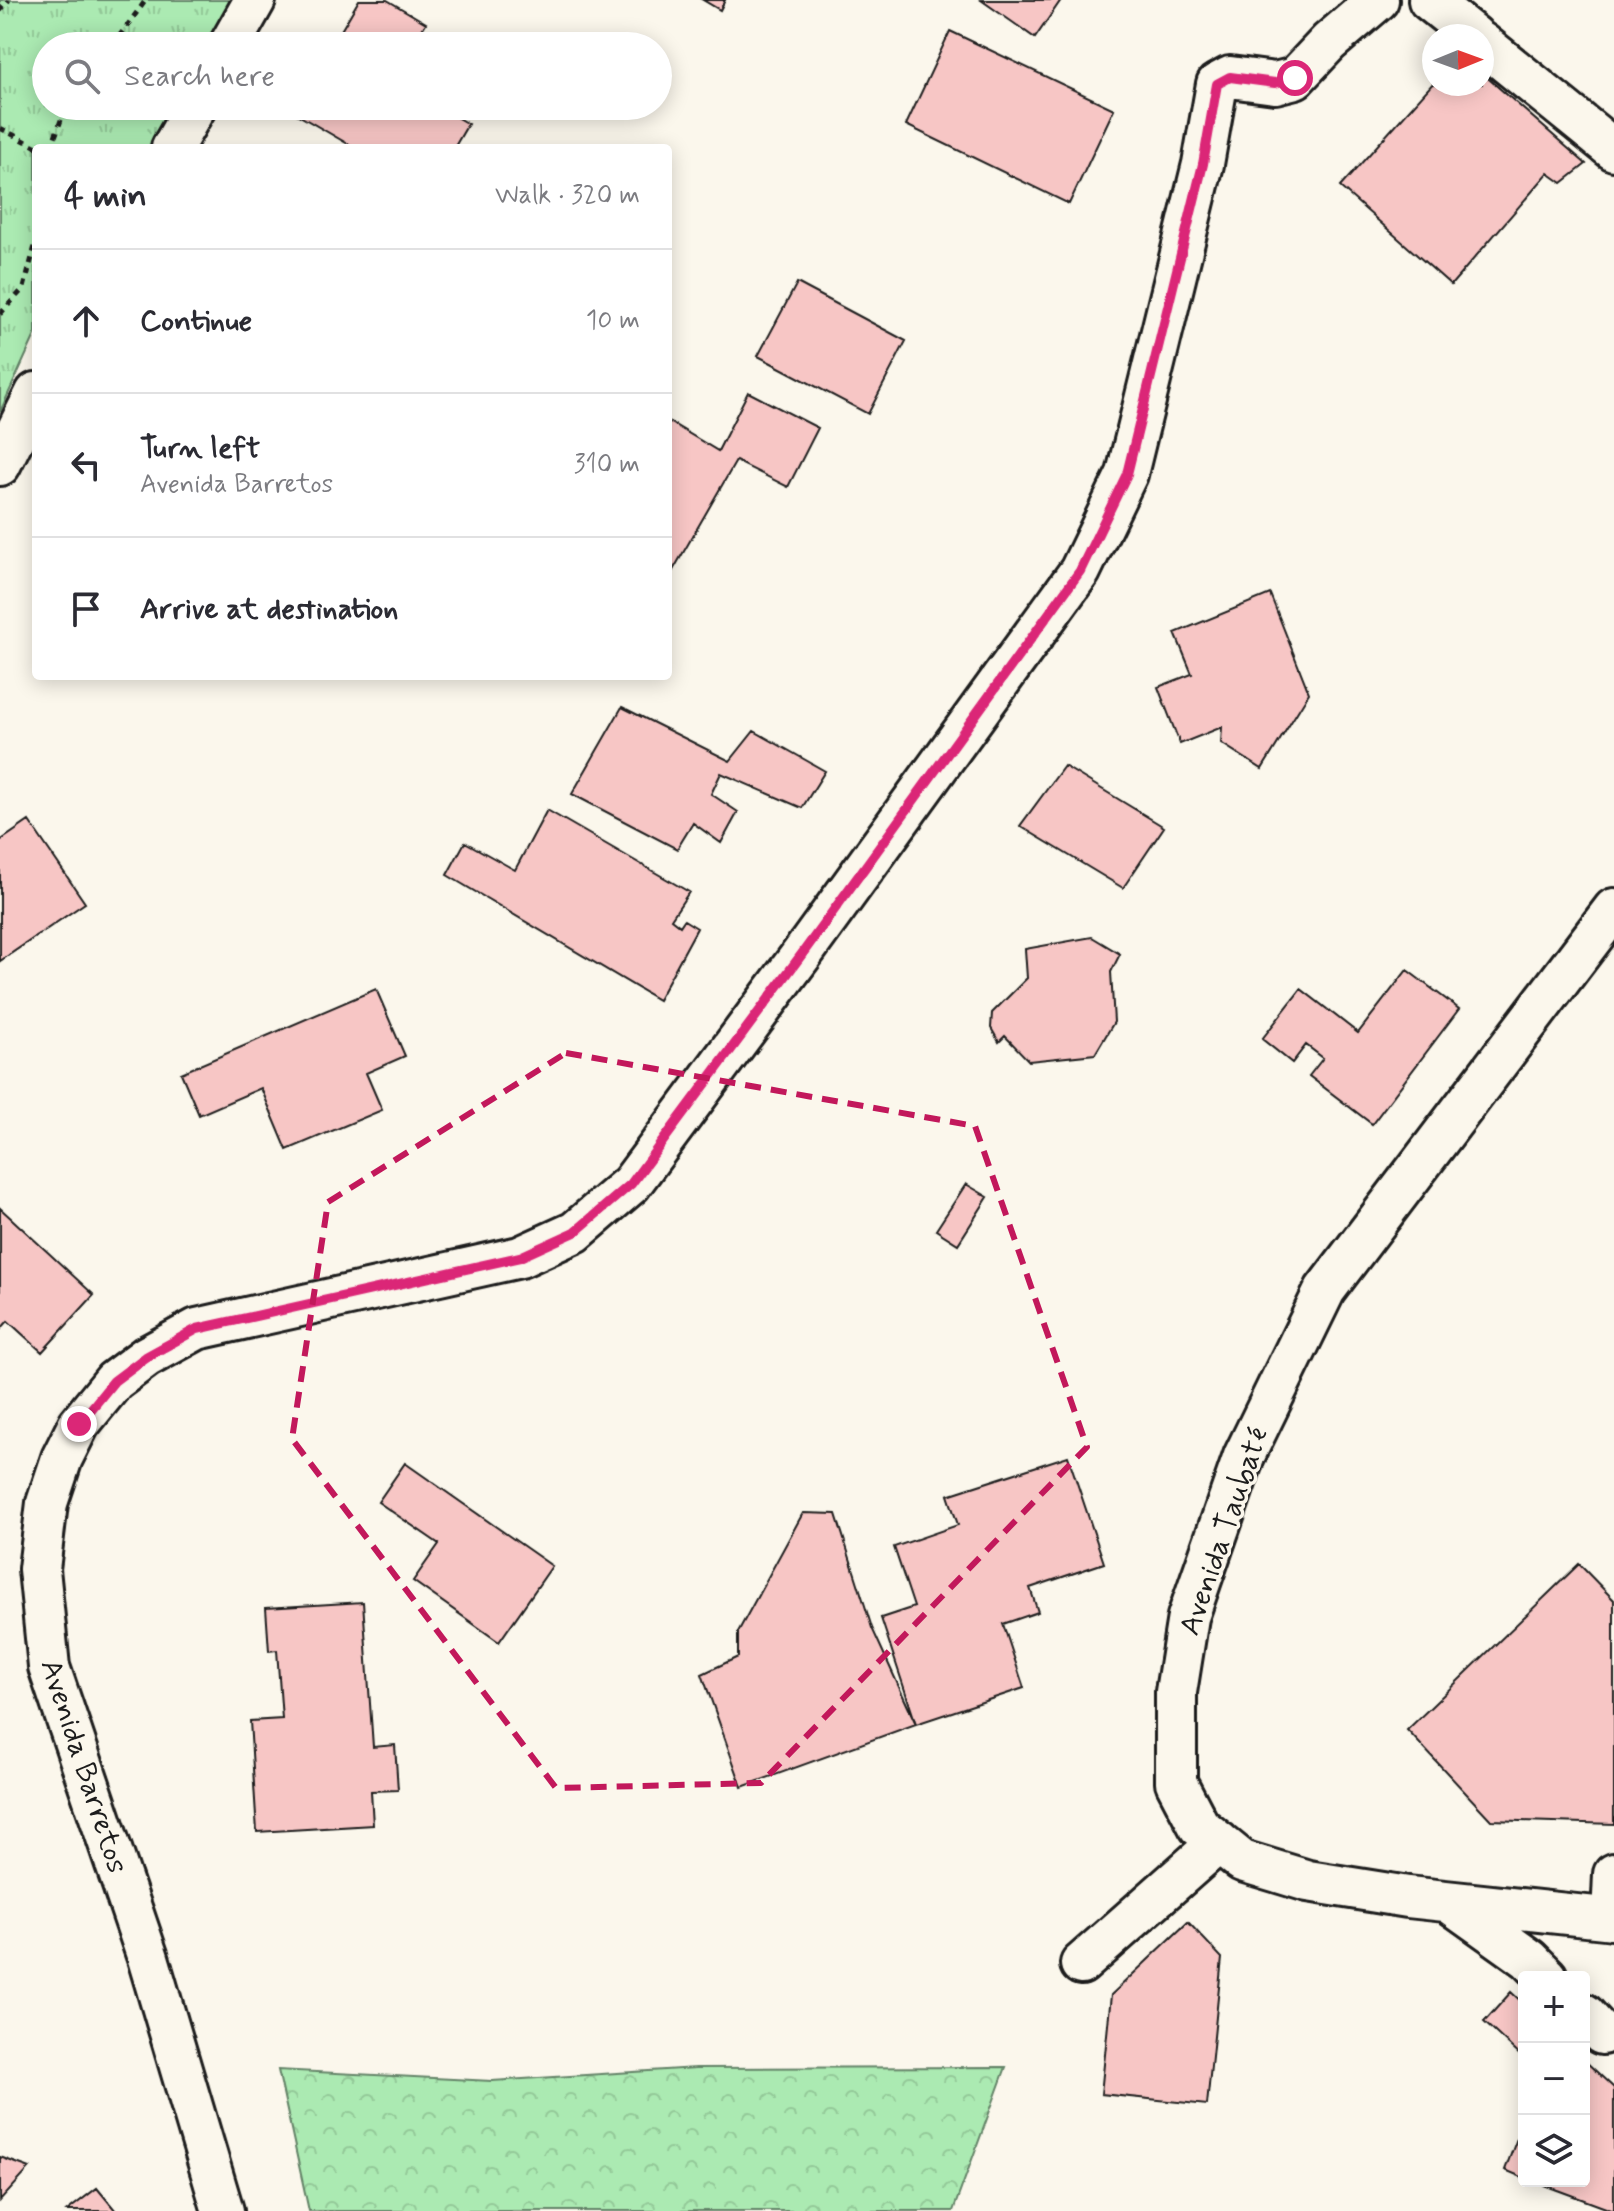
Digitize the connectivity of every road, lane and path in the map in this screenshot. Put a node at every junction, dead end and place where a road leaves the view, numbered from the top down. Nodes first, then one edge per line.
1 (9, 0) edge
2 (146, 0) edge
3 (255, 0) edge
4 (1378, 0) edge
5 (1429, 0) edge
6 (0, 11) edge
7 (1459, 24) edge
8 (122, 32) edge
9 (237, 32) edge
10 (1494, 53) edge
11 (61, 120) edge
12 (188, 120) edge
13 (1, 129) edge
14 (32, 144) edge
15 (52, 144) edge
16 (174, 144) edge
17 (1614, 150) edge
18 (32, 257) edge
19 (0, 314) edge
20 (32, 401) edge
21 (0, 465) edge
22 (1614, 909) edge
23 (1219, 1842) junction
24 (1614, 1874) edge
25 (1447, 1901) junction
26 (1613, 1919) edge
27 (1081, 1964) dead end
28 (1541, 1971) edge
29 (223, 2211) edge

1 - 6 path
2 - 8 path
3 - 9 street
4 - 29 street, Avenida Barretos
5 - 7 street
10 - 17 street
11 - 15 path
12 - 16 street
13 - 14 path
18 - 19 path
20 - 21 street
22 - 23 street, Avenida Taubaté
23 - 25 street, Avenida Taubaté
23 - 27 street
24 - 26 street
25 - 26 street, Avenida Taubaté
25 - 28 street

